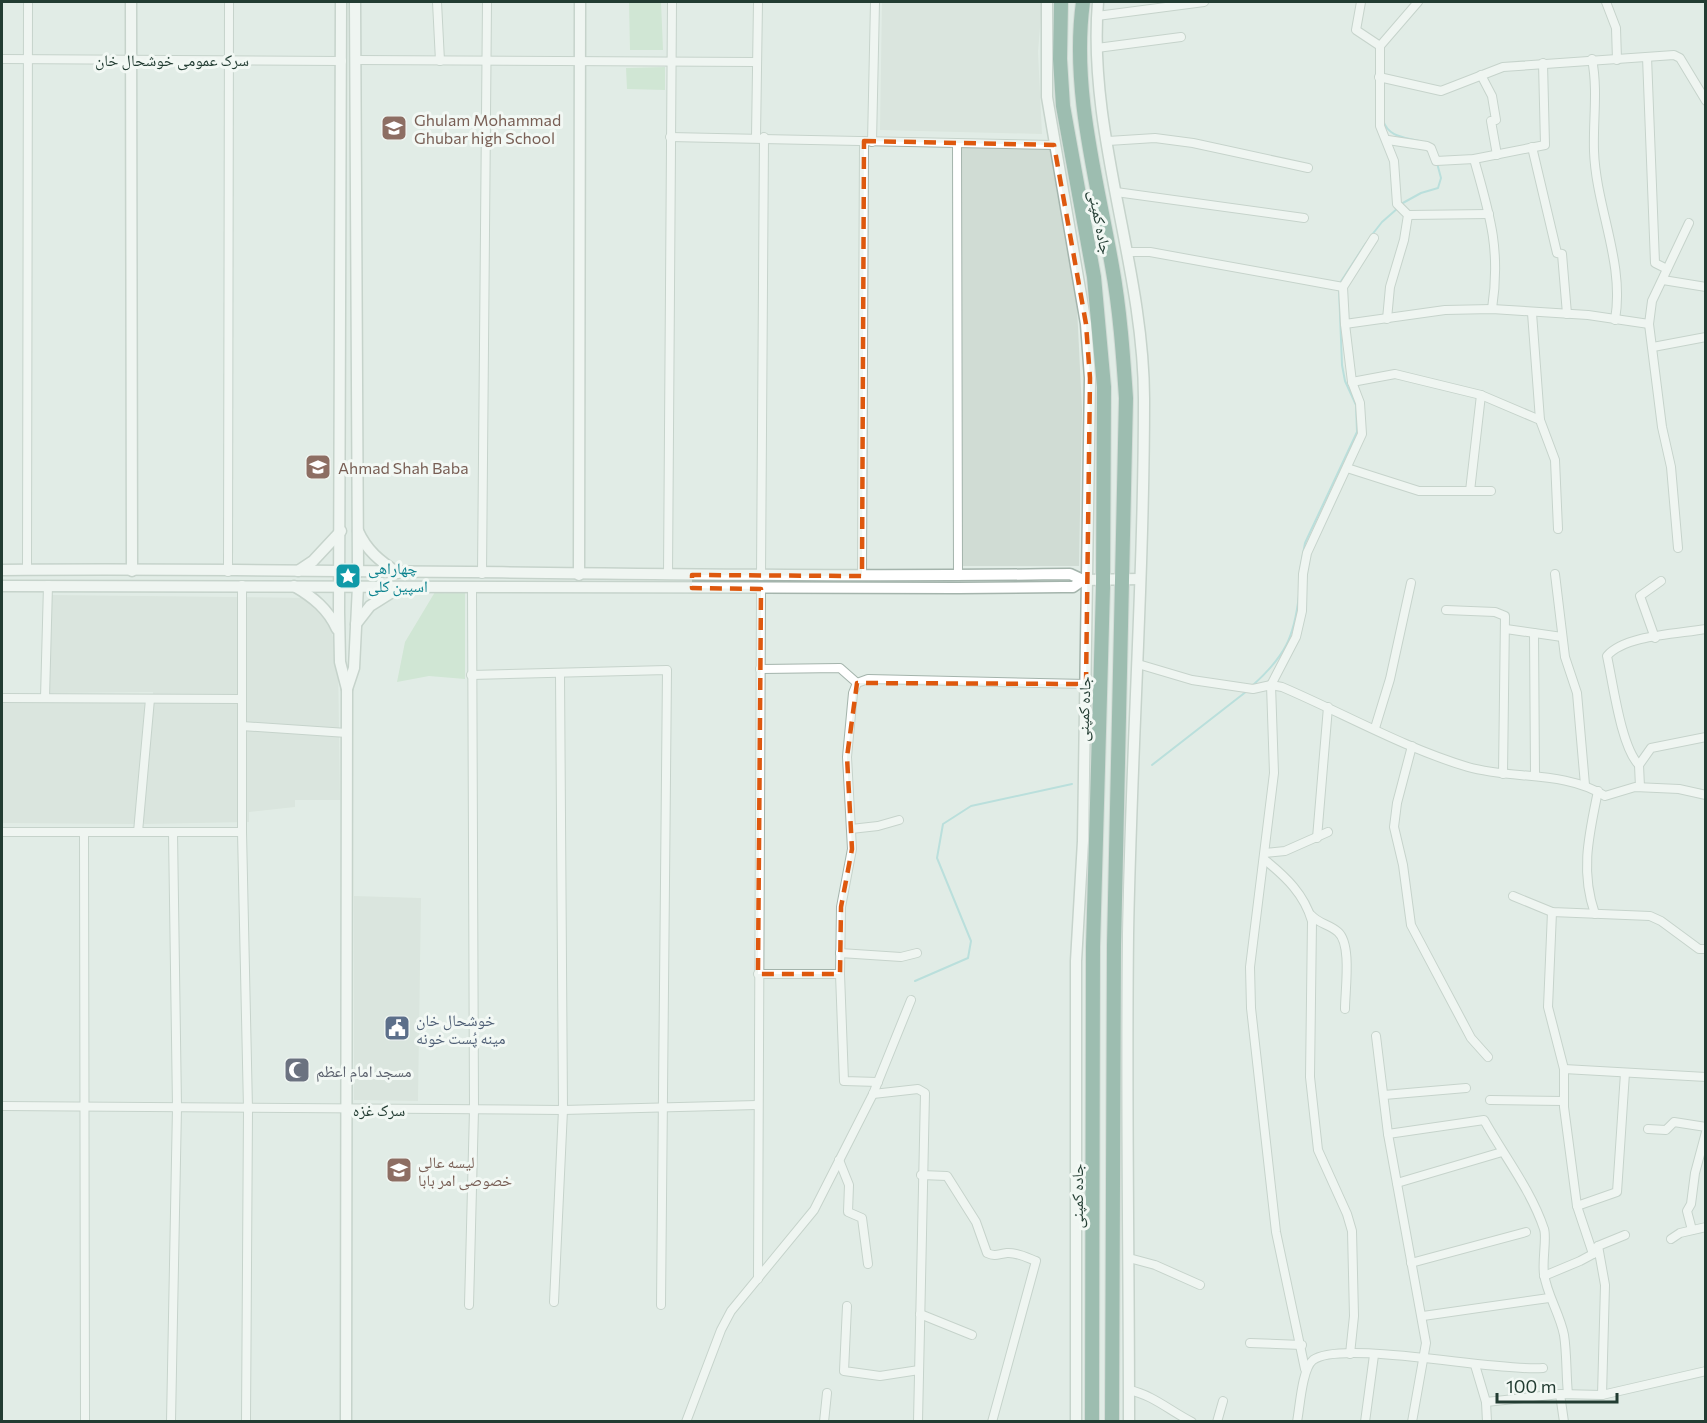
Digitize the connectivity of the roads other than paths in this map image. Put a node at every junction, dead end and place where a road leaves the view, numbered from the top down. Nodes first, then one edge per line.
1 (28, 2) edge
2 (131, 2) edge
3 (229, 2) edge
4 (342, 2) edge
5 (355, 2) edge
6 (437, 2) edge
7 (487, 2) edge
8 (580, 2) edge
9 (672, 2) edge
10 (758, 2) edge
11 (875, 2) edge
12 (1047, 2) edge
13 (1061, 2) edge
14 (1083, 2) edge
15 (1098, 2) edge
16 (1204, 2) edge
17 (1361, 2) edge
18 (1418, 2) edge
19 (1606, 2) edge
20 (1097, 16) junction
21 (1052, 19) junction
22 (1180, 37) dead end
23 (1380, 46) junction
24 (1096, 48) junction
25 (1647, 57) junction
26 (2, 58) edge
27 (28, 58) junction
28 (228, 59) junction
29 (1592, 59) junction
30 (131, 60) junction
31 (356, 60) junction
32 (1617, 60) junction
33 (342, 61) junction
34 (440, 61) junction
35 (487, 61) junction
36 (580, 62) junction
37 (671, 62) junction
38 (756, 62) junction
39 (1543, 63) junction
40 (1481, 75) junction
41 (1379, 77) junction
42 (1706, 101) edge
43 (670, 137) junction
44 (760, 137) junction
45 (341, 139) junction
46 (354, 139) junction
47 (1388, 140) junction
48 (868, 141) junction
49 (1108, 141) junction
50 (957, 143) junction
51 (1054, 145) junction
52 (1532, 147) junction
53 (1497, 155) junction
54 (1474, 159) junction
55 (1308, 168) dead end
56 (1116, 192) junction
57 (1490, 214) junction
58 (1408, 215) junction
59 (1304, 218) dead end
60 (1689, 223) dead end
61 (1374, 238) dead end
62 (1127, 252) junction
63 (1667, 269) junction
64 (1663, 280) junction
65 (1706, 286) edge
66 (1343, 287) junction
67 (1492, 309) junction
68 (1532, 313) junction
69 (1567, 314) junction
70 (1387, 319) junction
71 (1615, 320) junction
72 (1344, 324) junction
73 (1649, 324) junction
74 (1706, 337) edge
75 (1653, 347) junction
76 (1352, 382) junction
77 (1481, 395) junction
78 (1540, 420) junction
79 (1347, 468) junction
80 (1470, 491) junction
81 (1491, 491) dead end
82 (357, 528) junction
83 (1558, 529) dead end
84 (341, 530) junction
85 (1678, 548) dead end
86 (2, 570) edge
87 (27, 570) junction
88 (298, 570) junction
89 (132, 571) junction
90 (228, 572) junction
91 (339, 572) junction
92 (358, 572) junction
93 (398, 573) junction
94 (482, 574) junction
95 (1555, 574) dead end
96 (579, 575) junction
97 (668, 575) junction
98 (692, 575) junction
99 (760, 576) junction
100 (835, 576) junction
101 (862, 576) junction
102 (958, 576) junction
103 (1140, 579) junction
104 (1091, 580) junction
105 (1122, 580) junction
106 (1661, 581) dead end
107 (1411, 583) dead end
108 (48, 585) junction
109 (242, 585) junction
110 (291, 585) junction
111 (2, 586) edge
112 (339, 586) junction
113 (357, 586) junction
114 (402, 586) junction
115 (472, 587) junction
116 (692, 588) junction
117 (836, 588) junction
118 (761, 589) junction
119 (1446, 610) dead end
120 (356, 624) junction
121 (1506, 629) junction
122 (1706, 629) edge
123 (339, 633) junction
124 (1534, 633) junction
125 (1562, 637) junction
126 (1655, 638) junction
127 (1138, 664) junction
128 (760, 669) junction
129 (560, 674) junction
130 (471, 675) junction
131 (857, 683) junction
132 (1086, 684) junction
133 (1271, 686) junction
134 (347, 689) junction
135 (2, 698) edge
136 (45, 698) junction
137 (150, 699) junction
138 (242, 699) junction
139 (1328, 707) junction
140 (242, 726) junction
141 (1375, 728) junction
142 (347, 733) junction
143 (1706, 737) edge
144 (1412, 746) junction
145 (1639, 765) junction
146 (1503, 774) junction
147 (1535, 775) junction
148 (1585, 785) junction
149 (1640, 787) junction
150 (1598, 791) junction
151 (1706, 795) edge
152 (899, 820) dead end
153 (851, 829) junction
154 (2, 832) edge
155 (84, 832) junction
156 (138, 832) junction
157 (173, 832) junction
158 (242, 832) junction
159 (1328, 832) dead end
160 (1317, 838) junction
161 (1265, 856) junction
162 (1513, 896) dead end
163 (1552, 912) junction
164 (1310, 914) junction
165 (1595, 914) junction
166 (1706, 949) edge
167 (917, 953) dead end
168 (840, 954) junction
169 (758, 974) junction
170 (840, 974) junction
171 (910, 1000) dead end
172 (1345, 1009) dead end
173 (1376, 1036) dead end
174 (1488, 1057) dead end
175 (1564, 1069) junction
176 (1625, 1073) junction
177 (1706, 1077) edge
178 (878, 1082) junction
179 (1466, 1088) dead end
180 (873, 1094) junction
181 (1384, 1095) junction
182 (1490, 1100) dead end
183 (1563, 1101) junction
184 (757, 1104) junction
185 (2, 1106) edge
186 (85, 1106) junction
187 (177, 1107) junction
188 (663, 1107) junction
189 (248, 1109) junction
190 (347, 1109) junction
191 (474, 1110) junction
192 (562, 1110) junction
193 (1648, 1130) dead end
194 (1706, 1130) edge
195 (1388, 1134) junction
196 (1502, 1152) junction
197 (839, 1160) junction
198 (921, 1175) junction
199 (1396, 1183) junction
200 (1577, 1206) junction
201 (1706, 1227) edge
202 (1692, 1230) junction
203 (1526, 1232) dead end
204 (1624, 1235) dead end
205 (1671, 1239) dead end
206 (1598, 1246) junction
207 (1593, 1254) junction
208 (1130, 1258) junction
209 (1411, 1263) junction
210 (868, 1264) dead end
211 (1544, 1275) junction
212 (758, 1279) junction
213 (1200, 1286) dead end
214 (1549, 1298) junction
215 (554, 1302) dead end
216 (469, 1305) dead end
217 (661, 1305) dead end
218 (847, 1306) dead end
219 (920, 1314) junction
220 (1423, 1316) junction
221 (972, 1335) dead end
222 (1250, 1343) dead end
223 (1302, 1345) junction
224 (1350, 1354) junction
225 (1374, 1355) junction
226 (1424, 1358) junction
227 (1475, 1365) junction
228 (1542, 1368) dead end
229 (1305, 1369) junction
230 (919, 1370) junction
231 (1706, 1371) edge
232 (1129, 1390) junction
233 (827, 1393) dead end
234 (1564, 1394) junction
235 (1602, 1395) junction
236 (1223, 1401) dead end
237 (1486, 1402) junction
238 (84, 1420) dead end
239 (171, 1422) edge
240 (246, 1422) edge
241 (346, 1422) edge
242 (686, 1422) edge
243 (824, 1422) edge
244 (918, 1422) edge
245 (992, 1422) edge
246 (1076, 1422) edge
247 (1092, 1422) edge
248 (1112, 1422) edge
249 (1129, 1422) edge
250 (1192, 1422) edge
251 (1217, 1422) edge
252 (1297, 1422) edge
253 (1365, 1422) edge
254 (1412, 1422) edge
255 (1487, 1422) edge
256 (1564, 1422) edge

1 - 27 street
2 - 30 street
3 - 28 street
4 - 33 street
5 - 31 street
6 - 34 street
7 - 35 street
8 - 36 street
9 - 37 street
10 - 38 street
11 - 48 street
12 - 21 street
13 - 21 highway, جاده کمپنی
14 - 105 highway, جاده کمپنی
15 - 20 street
16 - 20 street
17 - 23 street
18 - 23 street
19 - 32 street
20 - 24 street
21 - 51 street
21 - 104 highway, جاده کمپنی
22 - 24 street
23 - 41 street
24 - 49 street
25 - 32 street
25 - 42 street
25 - 63 street
26 - 27 street, سرک عمومی خوشحال خان
27 - 30 street, سرک عمومی خوشحال خان
27 - 87 street
28 - 30 street, سرک عمومی خوشحال خان
28 - 33 street, سرک عمومی خوشحال خان
28 - 90 street
29 - 32 street
29 - 39 street
29 - 71 street
30 - 89 street
31 - 34 street
31 - 46 street
33 - 45 street
34 - 35 street
35 - 36 street
35 - 94 street
36 - 37 street
36 - 96 street
37 - 38 street
37 - 43 street
38 - 44 street
39 - 40 street
39 - 52 street
40 - 41 street
40 - 53 street
41 - 47 street
43 - 44 street
43 - 97 street
44 - 48 street
44 - 99 street
45 - 46 street
45 - 84 street
46 - 82 street
47 - 54 street
47 - 58 street
48 - 50 street
48 - 101 street
49 - 55 street
49 - 56 street
50 - 51 street
50 - 102 street
51 - 104 street
52 - 53 street
52 - 69 street
53 - 54 street
54 - 57 street
56 - 59 street
56 - 62 street
57 - 58 street
57 - 67 street
58 - 70 street
60 - 63 street
61 - 66 street
62 - 66 street
62 - 103 street
63 - 64 street
64 - 65 street
64 - 73 street
66 - 72 street
67 - 68 street
67 - 70 street
68 - 69 street
68 - 78 street
69 - 71 street
70 - 72 street
71 - 73 street
72 - 76 street
73 - 75 street
74 - 75 street
75 - 85 street
76 - 77 street
76 - 79 street
77 - 78 street
77 - 80 street
78 - 83 street
79 - 80 street
79 - 133 street
80 - 81 street
82 - 92 street
82 - 93 street
84 - 88 street
84 - 91 street
86 - 87 street
87 - 89 street
88 - 90 street
88 - 91 street
89 - 90 street
91 - 92 street
91 - 112 street
92 - 93 street
92 - 113 street
93 - 94 street
94 - 96 street
95 - 125 street
96 - 97 street
97 - 98 street
98 - 99 street
98 - 116 street
99 - 100 street
100 - 101 street
100 - 117 street
101 - 102 street
102 - 104 street
103 - 105 street
103 - 127 street
104 - 105 street
104 - 117 street
104 - 132 street
104 - 247 highway, جاده کمپنی
105 - 248 highway, جاده کمپنی
106 - 126 street
107 - 141 street
108 - 109 street
108 - 111 street
108 - 136 street
109 - 110 street
109 - 138 street
110 - 112 street
110 - 123 street
112 - 113 street
112 - 123 street
113 - 114 street
113 - 120 street
114 - 115 street
114 - 120 street
115 - 116 street
115 - 130 street
116 - 118 street
117 - 118 street
118 - 128 street
119 - 121 street
120 - 134 street
121 - 124 street
121 - 146 street
122 - 126 street
123 - 134 street
124 - 125 street
124 - 147 street
125 - 148 street
126 - 145 street
127 - 133 street
127 - 208 street
128 - 131 street
128 - 169 street
129 - 130 street
129 - 188 street
129 - 192 street
130 - 191 street
131 - 132 street
131 - 153 street
132 - 246 street
133 - 139 street
133 - 161 street
134 - 142 street
135 - 136 street
136 - 137 street
137 - 138 street
137 - 156 street
138 - 140 street
139 - 141 street
139 - 160 street
140 - 142 street
140 - 158 street
141 - 144 street
142 - 190 street
143 - 145 street
144 - 146 street
144 - 174 street
145 - 149 street
146 - 147 street
147 - 148 street
148 - 150 street
149 - 150 street
149 - 151 street
150 - 165 street
152 - 153 street
153 - 168 street
154 - 155 street
155 - 156 street
155 - 186 street
156 - 157 street
157 - 158 street
157 - 187 street
158 - 189 street
159 - 160 street
160 - 161 street
161 - 164 street
161 - 223 street
162 - 163 street
163 - 165 street
163 - 175 street
164 - 172 street
164 - 224 street
165 - 166 street
167 - 168 street
168 - 170 street
169 - 170 street
169 - 184 street
170 - 178 street
171 - 178 street
173 - 181 street
175 - 176 street
175 - 183 street
176 - 177 street
176 - 200 street
178 - 180 street
179 - 181 street
180 - 197 street
180 - 198 street
181 - 195 street
182 - 183 street
183 - 200 street
184 - 188 street, سرک غزه
184 - 212 street
185 - 186 street, سرک غزه
186 - 187 street, سرک غزه
186 - 238 street
187 - 189 street, سرک غزه
187 - 239 street
188 - 192 street, سرک غزه
188 - 217 street
189 - 190 street, سرک غزه
189 - 240 street
190 - 191 street, سرک غزه
190 - 241 street
191 - 192 street, سرک غزه
191 - 216 street
192 - 215 street
193 - 194 street
194 - 202 street
195 - 196 street
195 - 199 street
196 - 199 street
196 - 211 street
197 - 210 street
197 - 212 street
198 - 219 street
198 - 245 street
199 - 209 street
200 - 207 street
201 - 202 street
202 - 205 street
203 - 209 street
204 - 206 street
206 - 207 street
206 - 235 street
207 - 211 street
208 - 213 street
208 - 232 street
209 - 220 street
211 - 214 street
212 - 242 street
214 - 220 street
214 - 234 street
218 - 230 street
219 - 221 street
219 - 230 street
220 - 226 street
222 - 223 street
223 - 229 street
224 - 225 street
224 - 229 street
225 - 226 street
225 - 253 street
226 - 227 street
226 - 254 street
227 - 228 street
227 - 237 street
229 - 252 street
230 - 244 street
231 - 235 street
232 - 249 street
232 - 250 street
233 - 243 street
234 - 235 street
234 - 237 street
234 - 256 street
236 - 251 street
237 - 255 street

